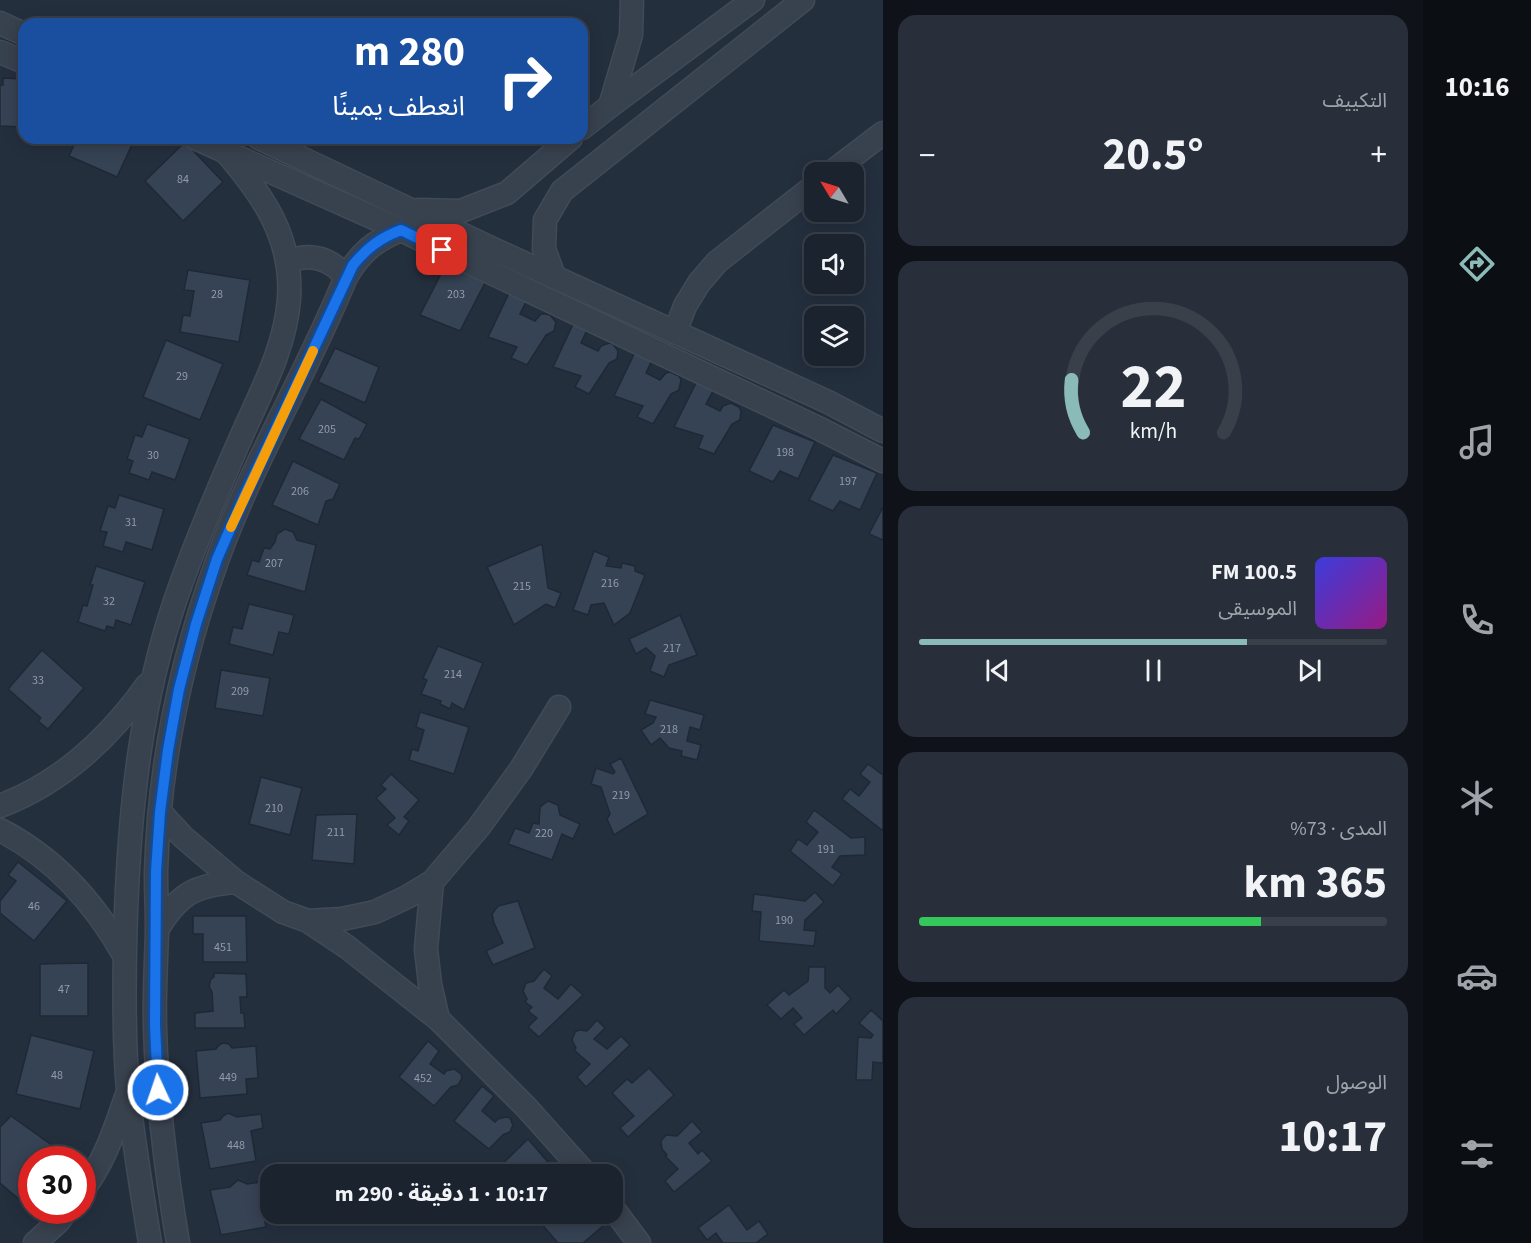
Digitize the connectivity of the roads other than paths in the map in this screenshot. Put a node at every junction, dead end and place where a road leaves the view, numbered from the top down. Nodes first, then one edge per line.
1 (632, 0) edge
2 (803, 0) edge
3 (750, 2) edge
4 (0, 23) edge
5 (765, 30) junction
6 (18, 31) edge
7 (0, 52) edge
8 (15, 62) edge
9 (610, 106) junction
10 (588, 123) edge
11 (883, 133) edge
12 (209, 144) edge
13 (272, 144) edge
14 (564, 144) edge
15 (225, 151) junction
16 (845, 162) edge
17 (804, 194) edge
18 (410, 209) junction
19 (401, 230) junction
20 (287, 262) junction
21 (554, 276) junction
22 (346, 277) junction
23 (675, 332) junction
24 (828, 402) junction
25 (818, 428) junction
26 (883, 431) edge
27 (883, 461) edge
28 (152, 678) junction
29 (179, 689) junction
30 (559, 707) dead end
31 (0, 806) edge
32 (160, 812) junction
33 (0, 830) edge
34 (236, 882) junction
35 (432, 882) junction
36 (308, 921) junction
37 (157, 930) junction
38 (124, 956) junction
39 (438, 1019) junction
40 (155, 1025) junction
41 (124, 1030) junction
42 (128, 1090) junction
43 (577, 1164) edge
44 (96, 1169) edge
45 (623, 1222) edge
46 (56, 1224) edge
47 (35, 1243) edge
48 (150, 1243) edge
49 (178, 1243) edge
50 (639, 1243) edge

1 - 9 street
2 - 5 street
3 - 5 street
3 - 9 street
4 - 6 street
5 - 21 street
7 - 8 street
9 - 10 street
11 - 16 street
12 - 15 street
13 - 18 street
14 - 18 street
15 - 19 street
15 - 20 street
17 - 23 street
18 - 21 street
19 - 22 street
19 - 25 street
20 - 22 street
20 - 28 street
21 - 23 street
22 - 29 street
23 - 24 street
24 - 25 street
24 - 26 street
25 - 27 street
28 - 29 street
28 - 31 street
28 - 38 street
29 - 32 street
30 - 35 street
32 - 34 street
32 - 37 street
33 - 38 street
34 - 36 street
34 - 37 street
35 - 36 street
35 - 39 street
36 - 39 street
37 - 40 street
38 - 41 street
39 - 43 street
40 - 41 street
40 - 49 street
41 - 42 street
42 - 44 street
42 - 48 street
45 - 50 street
46 - 47 street

